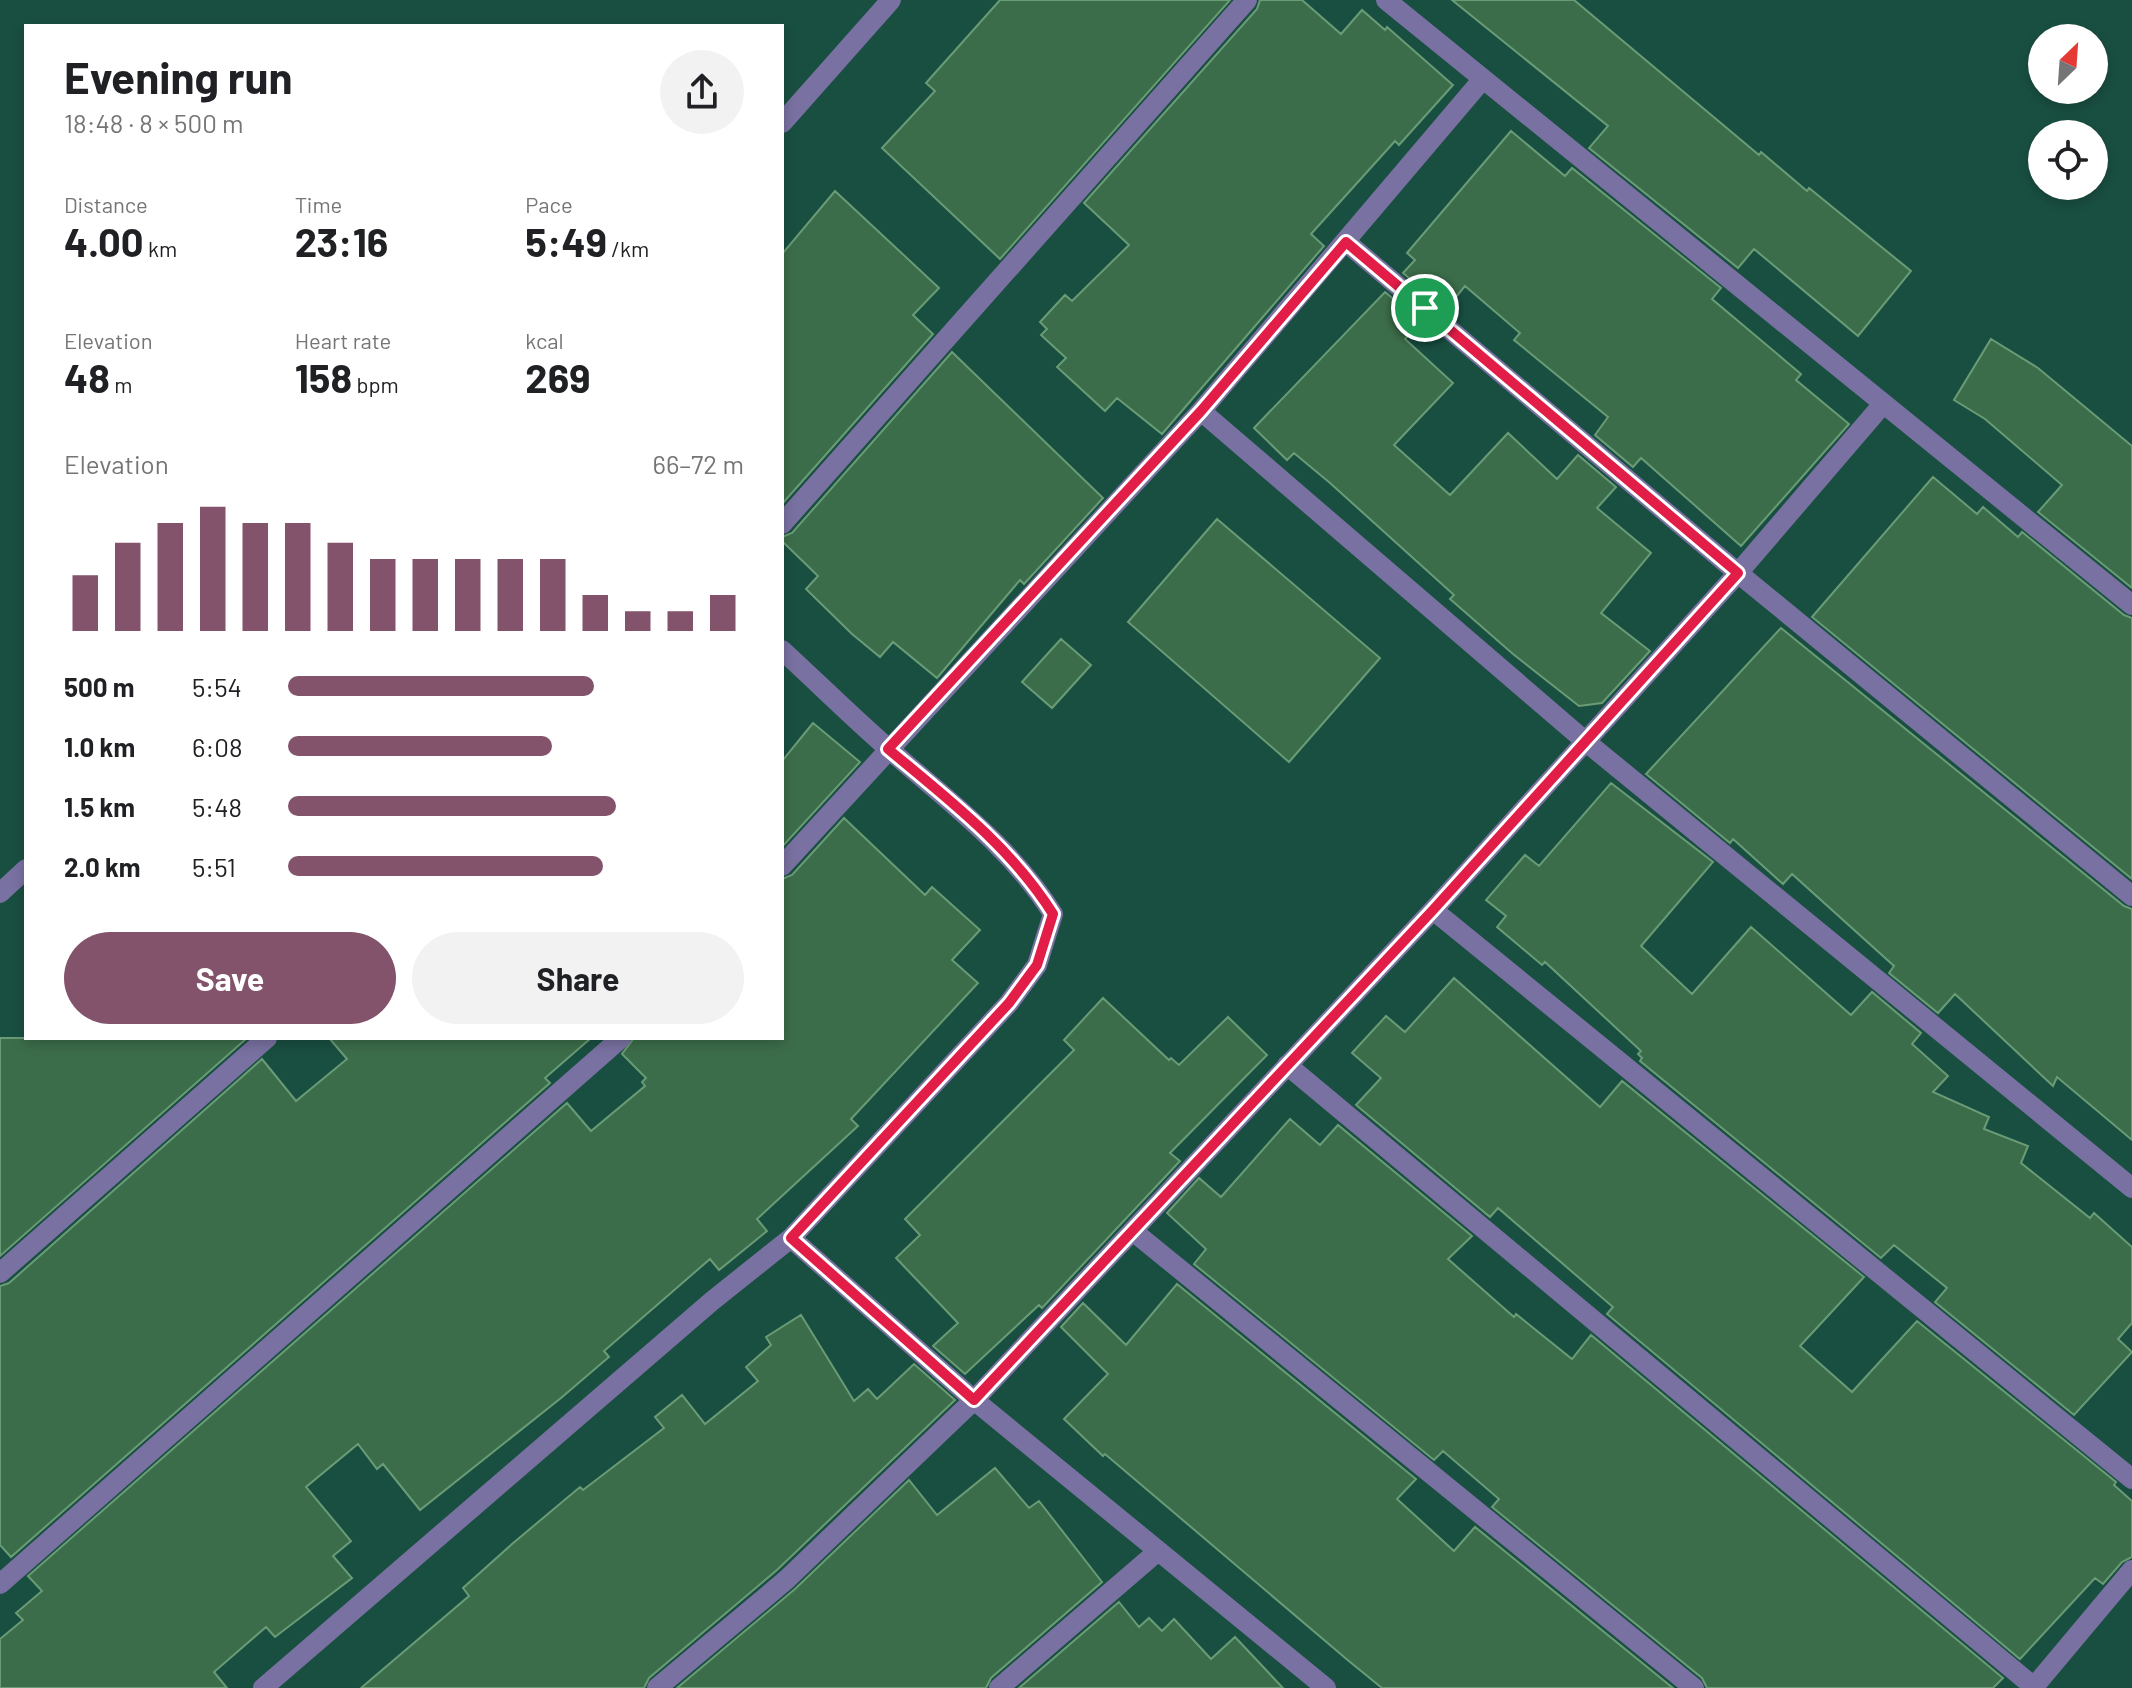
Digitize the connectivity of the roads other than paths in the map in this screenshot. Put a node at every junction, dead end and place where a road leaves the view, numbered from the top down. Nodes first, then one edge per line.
1 (891, 0) edge
2 (1247, 0) edge
3 (1386, 0) edge
4 (1482, 80) junction
5 (784, 121) edge
6 (1346, 242) junction
7 (1883, 404) junction
8 (1201, 411) junction
9 (784, 522) edge
10 (1738, 573) junction
11 (2132, 605) edge
12 (784, 652) edge
13 (1585, 741) junction
14 (888, 749) junction
15 (784, 864) edge
16 (24, 871) edge
17 (0, 893) edge
18 (2132, 896) edge
19 (1433, 910) junction
20 (265, 1040) edge
21 (619, 1040) edge
22 (1287, 1065) junction
23 (2132, 1188) edge
24 (1134, 1232) junction
25 (791, 1238) junction
26 (0, 1273) edge
27 (974, 1400) junction
28 (2132, 1479) edge
29 (1157, 1552) junction
30 (2132, 1570) edge
31 (0, 1584) edge
32 (263, 1688) edge
33 (657, 1688) edge
34 (999, 1688) edge
35 (1326, 1688) edge
36 (1694, 1688) edge
37 (2034, 1688) edge

1 - 5 street
2 - 9 street
3 - 4 street
4 - 6 street
4 - 7 street
6 - 8 street
6 - 10 street
7 - 10 street
7 - 11 street
8 - 13 street
8 - 14 street
10 - 13 street
10 - 18 street
12 - 14 street
13 - 19 street
13 - 23 street
14 - 15 street
14 - 25 street
16 - 17 street
19 - 22 street
19 - 28 street
20 - 26 street
21 - 31 street
22 - 24 street
22 - 37 street
24 - 27 street
24 - 36 street
25 - 27 street
25 - 32 street
27 - 29 street
27 - 33 street
29 - 34 street
29 - 35 street
30 - 37 street

